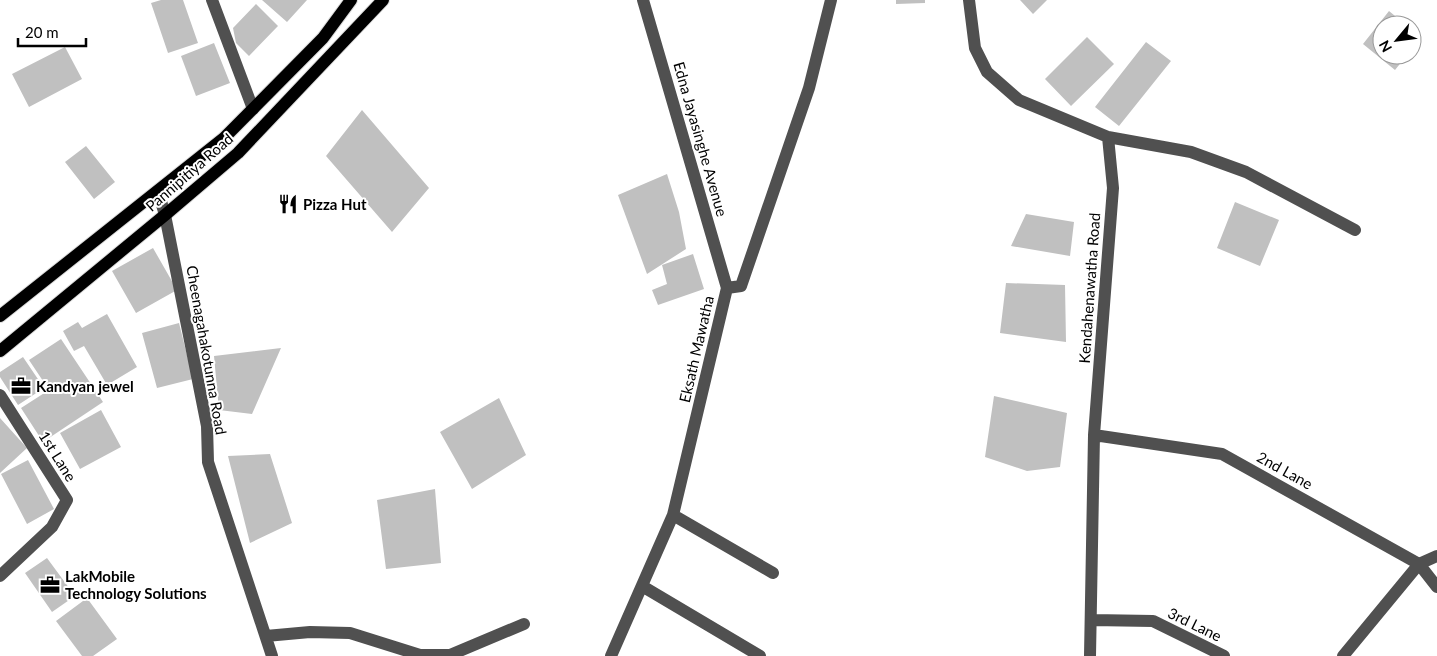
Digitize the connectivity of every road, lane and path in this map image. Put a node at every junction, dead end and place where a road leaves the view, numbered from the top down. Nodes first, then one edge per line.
1 (212, 0) edge
2 (351, 0) edge
3 (382, 0) edge
4 (643, 0) edge
5 (831, 0) edge
6 (969, 0) edge
7 (253, 109) junction
8 (1108, 137) junction
9 (158, 191) junction
10 (165, 215) junction
11 (1354, 230) dead end
12 (727, 288) junction
13 (0, 316) edge
14 (0, 351) edge
15 (0, 395) edge
16 (1094, 434) junction
17 (673, 515) junction
18 (1437, 556) edge
19 (1419, 564) junction
20 (772, 574) dead end
21 (0, 576) edge
22 (642, 586) junction
23 (1437, 587) edge
24 (1092, 620) junction
25 (524, 624) dead end
26 (266, 636) junction
27 (272, 656) edge
28 (611, 656) edge
29 (760, 656) edge
30 (1090, 656) edge
31 (1224, 656) edge
32 (1343, 656) edge

1 - 7 street
2 - 7 main road, Pannipitiya Road
3 - 10 main road, Pannipitiya Road
4 - 12 street, Edna Jayasinghe Avenue
5 - 12 street, Eksath Mawatha
6 - 8 street
7 - 9 main road, Pannipitiya Road
8 - 11 street
8 - 16 street, Kendahenawatha Road
9 - 10 street, Cheenagahakotunna Road
9 - 13 main road, Pannipitiya Road
10 - 14 main road, Pannipitiya Road
10 - 26 street, Cheenagahakotunna Road
12 - 17 street, Eksath Mawatha
15 - 21 street, 1st Lane
16 - 19 street, 2nd Lane
16 - 24 street, Kendahenawatha Road
17 - 20 street
17 - 22 street, Eksath Mawatha
18 - 19 street
19 - 23 street, 2nd Lane
19 - 32 street
22 - 28 street, Eksath Mawatha
22 - 29 street
24 - 30 street, Kendahenawatha Road
24 - 31 street, 3rd Lane
25 - 26 street
26 - 27 street, Cheenagahakotunna Road

